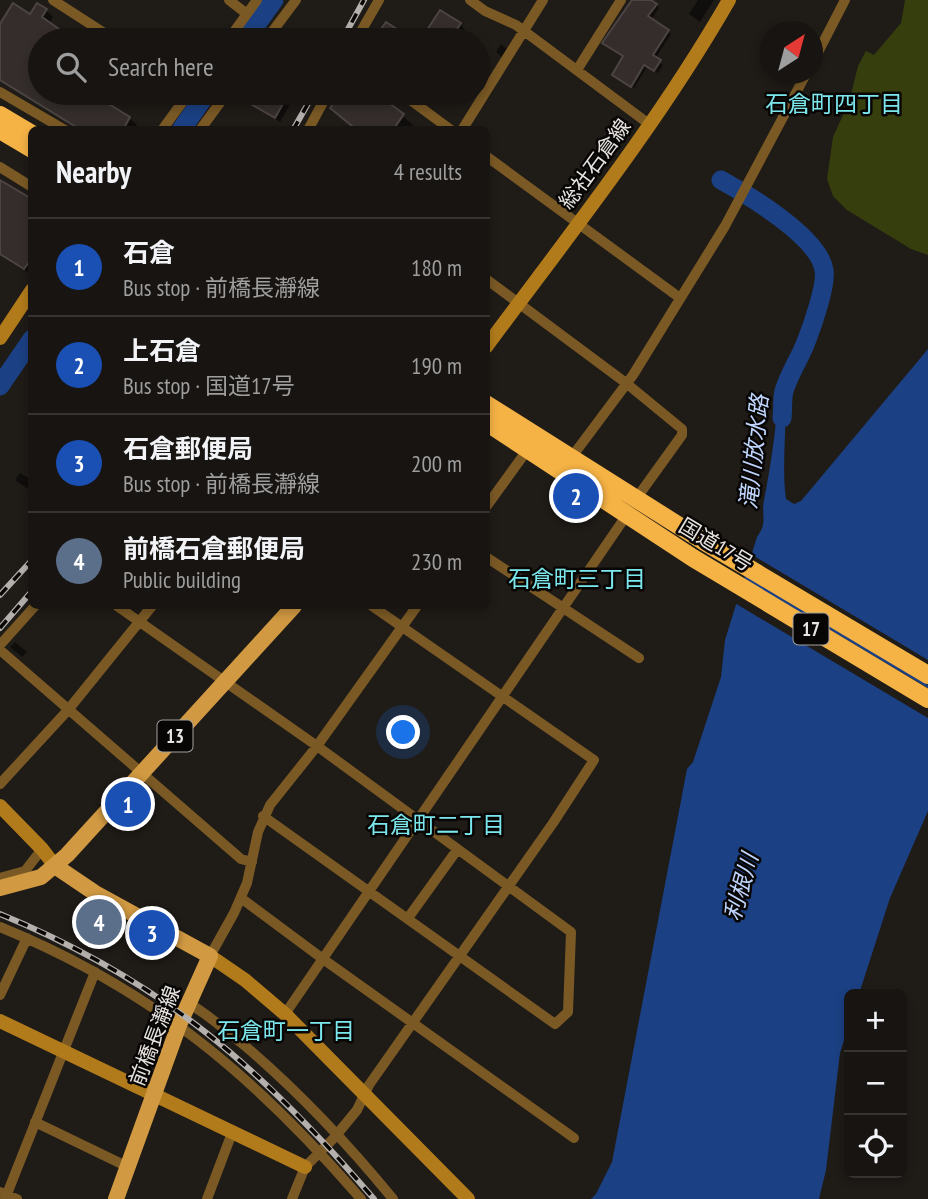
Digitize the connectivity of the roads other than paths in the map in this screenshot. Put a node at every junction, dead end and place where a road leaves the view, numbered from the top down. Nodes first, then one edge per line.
1 (53, 0) edge
2 (229, 0) edge
3 (257, 0) edge
4 (296, 0) edge
5 (379, 0) edge
6 (470, 0) edge
7 (542, 0) edge
8 (621, 0) edge
9 (729, 0) edge
10 (845, 0) edge
11 (247, 14) junction
12 (96, 28) edge
13 (237, 28) edge
14 (275, 28) edge
15 (363, 28) edge
16 (524, 32) junction
17 (823, 43) edge
18 (577, 71) junction
19 (801, 84) edge
20 (490, 86) edge
21 (0, 92) edge
22 (180, 105) edge
23 (218, 105) edge
24 (322, 105) edge
25 (417, 105) edge
26 (478, 105) edge
27 (0, 115) edge
28 (649, 124) junction
29 (58, 126) edge
30 (165, 126) edge
31 (203, 126) edge
32 (310, 126) edge
33 (446, 126) edge
34 (465, 126) edge
35 (0, 130) edge
36 (28, 132) edge
37 (28, 147) edge
38 (490, 159) edge
39 (0, 167) edge
40 (28, 184) edge
41 (578, 224) junction
42 (490, 282) edge
43 (28, 296) edge
44 (680, 299) junction
45 (519, 303) junction
46 (0, 338) edge
47 (490, 342) edge
48 (626, 383) junction
49 (490, 407) edge
50 (490, 425) edge
51 (528, 449) junction
52 (572, 458) junction
53 (636, 499) junction
54 (490, 501) edge
55 (626, 516) junction
56 (490, 560) edge
57 (563, 607) junction
58 (32, 609) edge
59 (122, 609) edge
60 (150, 609) edge
61 (291, 609) edge
62 (376, 609) edge
63 (414, 609) edge
64 (141, 622) junction
65 (402, 626) junction
66 (0, 648) edge
67 (639, 658) dead end
68 (928, 675) edge
69 (224, 681) junction
70 (503, 695) junction
71 (928, 699) edge
72 (68, 710) junction
73 (317, 746) junction
74 (141, 774) junction
75 (0, 784) edge
76 (0, 806) edge
77 (263, 816) junction
78 (415, 820) junction
79 (42, 849) junction
80 (457, 850) junction
81 (251, 862) junction
82 (55, 866) junction
83 (0, 878) edge
84 (508, 887) junction
85 (0, 888) edge
86 (369, 890) junction
87 (241, 898) junction
88 (408, 918) junction
89 (0, 927) edge
90 (27, 938) junction
91 (210, 956) junction
92 (460, 956) junction
93 (323, 959) junction
94 (95, 972) junction
95 (0, 996) edge
96 (188, 1003) junction
97 (285, 1014) junction
98 (0, 1021) edge
99 (412, 1023) junction
100 (179, 1026) junction
101 (63, 1051) junction
102 (365, 1094) junction
103 (155, 1095) junction
104 (35, 1122) junction
105 (232, 1133) junction
106 (337, 1134) junction
107 (574, 1138) dead end
108 (319, 1152) junction
109 (128, 1167) junction
110 (305, 1167) junction
111 (7, 1196) edge
112 (116, 1199) edge
113 (207, 1199) edge
114 (292, 1199) edge
115 (361, 1199) edge
116 (393, 1199) edge
117 (468, 1199) edge

1 - 12 street
2 - 11 street
3 - 11 street
4 - 14 street
5 - 15 street
6 - 16 street
7 - 16 street
8 - 18 street
9 - 28 main road, 総社石倉線
10 - 17 street
11 - 13 street
16 - 18 street
16 - 20 street
18 - 28 street
19 - 44 street
21 - 29 street
22 - 30 street
23 - 31 street
24 - 32 street
25 - 33 street
26 - 34 street
27 - 36 highway
28 - 41 main road, 総社石倉線
35 - 37 highway
38 - 41 street
39 - 40 street
41 - 44 street
41 - 45 main road, 総社石倉線
42 - 45 street
43 - 46 main road
44 - 48 street
45 - 47 main road, 総社石倉線
45 - 48 street
48 - 52 street
48 - 53 street
49 - 52 highway, 国道17号 / 17
50 - 51 highway, 国道17号 / 17
51 - 54 street
51 - 55 highway, 国道17号 / 17
52 - 53 highway, 国道17号 / 17
53 - 68 highway, 国道17号 / 17
55 - 57 street
55 - 71 highway, 国道17号 / 17
56 - 57 street
57 - 67 street
57 - 70 street
58 - 66 street
59 - 64 street
60 - 64 street
61 - 69 main road, 13
62 - 65 street
63 - 65 street
64 - 69 street
64 - 72 street
65 - 70 street
65 - 73 street
66 - 72 street
69 - 73 street
69 - 74 main road, 13
70 - 78 street
70 - 84 street
72 - 74 street
72 - 75 street
73 - 77 street
73 - 78 street
74 - 81 street
74 - 82 main road, 13
76 - 79 main road
77 - 81 street
77 - 86 street
78 - 80 street
78 - 86 street
79 - 82 main road
79 - 83 street
80 - 84 street
80 - 88 street
81 - 87 street
82 - 85 main road
82 - 91 main road
84 - 92 street
84 - 92 street
86 - 88 street
86 - 93 street
87 - 91 street
87 - 93 street
88 - 92 street
89 - 90 street
90 - 94 street
90 - 95 street
91 - 96 main road, 前橋長瀞線
91 - 97 main road
92 - 99 street
93 - 97 street
93 - 99 street
94 - 100 street
94 - 101 street
96 - 100 main road, 前橋長瀞線
96 - 106 street
97 - 102 main road
98 - 101 main road
99 - 102 street
99 - 107 street
100 - 103 main road, 前橋長瀞線
100 - 108 street
101 - 103 main road
101 - 104 street
102 - 106 street
102 - 117 main road
103 - 105 main road
103 - 109 main road, 前橋長瀞線
104 - 109 street
104 - 111 street
105 - 110 main road
105 - 113 street
106 - 108 street
106 - 116 street
108 - 110 street
108 - 115 street
109 - 112 main road, 前橋長瀞線
110 - 114 street

